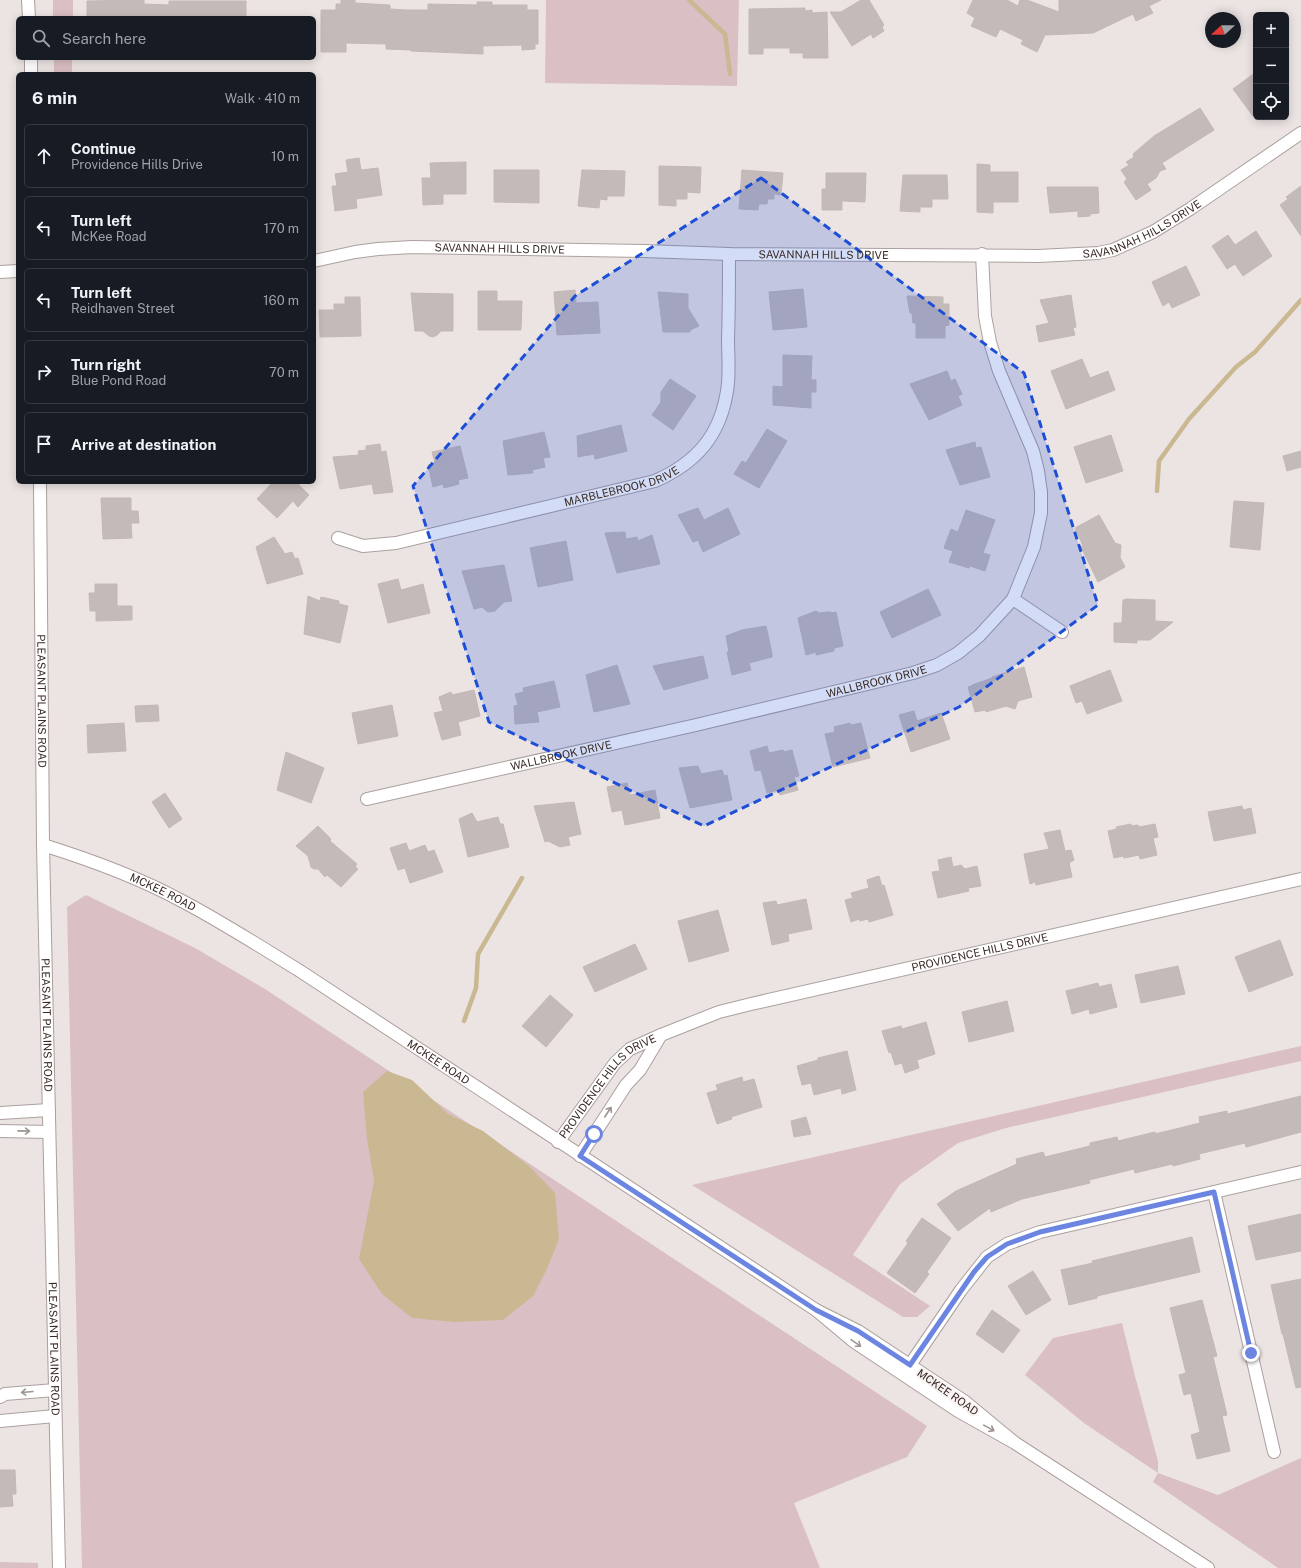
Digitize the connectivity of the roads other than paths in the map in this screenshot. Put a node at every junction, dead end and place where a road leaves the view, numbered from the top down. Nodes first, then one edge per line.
1 (28, 0) edge
2 (29, 16) edge
3 (30, 60) edge
4 (31, 72) edge
5 (1301, 132) edge
6 (729, 254) junction
7 (982, 254) junction
8 (316, 261) edge
9 (16, 271) edge
10 (0, 272) edge
11 (40, 484) edge
12 (338, 538) dead end
13 (1014, 599) junction
14 (1062, 632) dead end
15 (367, 799) dead end
16 (43, 845) junction
17 (1301, 879) edge
18 (661, 1035) junction
19 (49, 1110) junction
20 (0, 1113) edge
21 (0, 1131) edge
22 (49, 1132) junction
23 (558, 1142) junction
24 (580, 1156) junction
25 (1301, 1172) edge
26 (1214, 1192) junction
27 (816, 1310) junction
28 (910, 1365) junction
29 (54, 1390) junction
30 (0, 1396) edge
31 (55, 1416) junction
32 (0, 1421) edge
33 (1015, 1443) junction
34 (1274, 1452) dead end
35 (59, 1568) edge
36 (1208, 1568) edge

1 - 2 street
3 - 4 street
5 - 7 street, SAVANNAH HILLS DRIVE
6 - 7 street, SAVANNAH HILLS DRIVE
6 - 8 street, SAVANNAH HILLS DRIVE
6 - 12 street, MARBLEBROOK DRIVE
7 - 13 street, WALLBROOK DRIVE
9 - 10 street
11 - 16 street, PLEASANT PLAINS ROAD
13 - 14 street
13 - 15 street, WALLBROOK DRIVE
16 - 19 street, PLEASANT PLAINS ROAD
16 - 23 street, MCKEE ROAD
17 - 18 street, PROVIDENCE HILLS DRIVE
18 - 23 street, PROVIDENCE HILLS DRIVE
24 -> 18 street, PROVIDENCE HILLS DRIVE
19 - 20 street
19 - 22 street, PLEASANT PLAINS ROAD
21 -> 22 street
22 - 29 street, PLEASANT PLAINS ROAD
23 - 24 street, MCKEE ROAD
24 - 27 street, MCKEE ROAD
25 - 26 street
26 - 28 street
26 - 34 street
27 - 28 street, MCKEE ROAD
27 -> 33 street, MCKEE ROAD
28 - 33 street, MCKEE ROAD
29 -> 30 street
29 - 31 street, PLEASANT PLAINS ROAD
31 - 32 street
31 - 35 street, PLEASANT PLAINS ROAD
33 - 36 street, MCKEE ROAD

